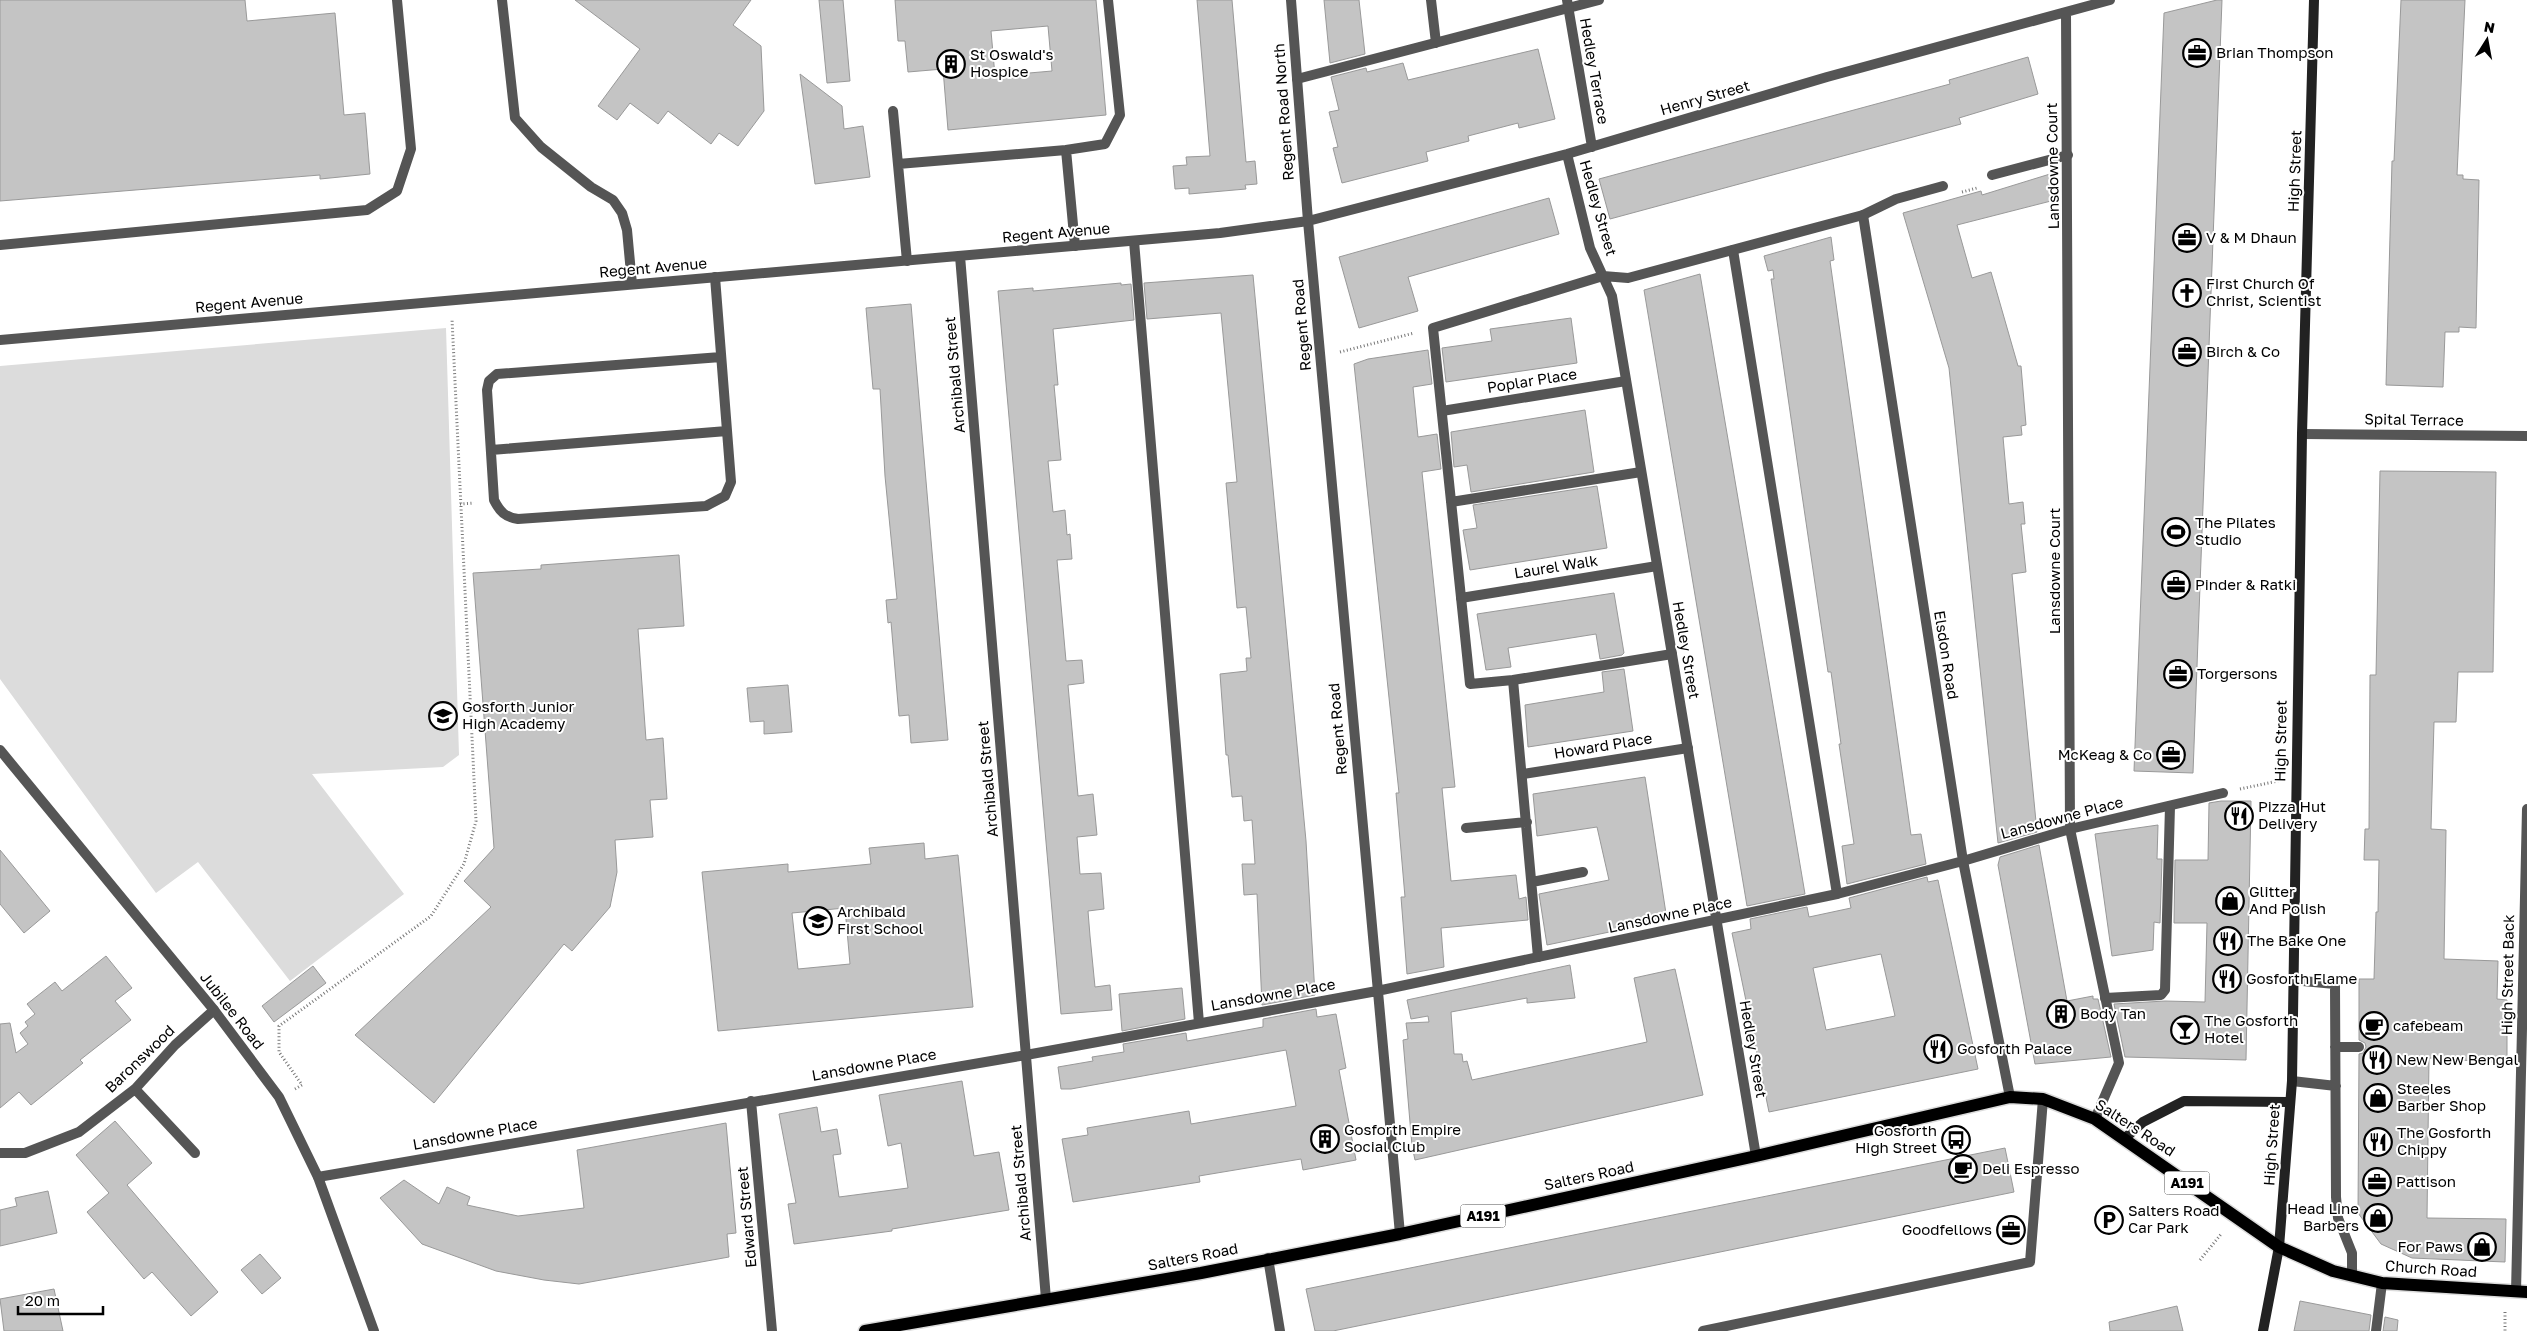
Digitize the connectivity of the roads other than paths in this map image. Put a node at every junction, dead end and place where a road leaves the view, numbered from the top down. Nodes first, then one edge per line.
1 (397, 0) edge
2 (502, 0) edge
3 (1108, 0) edge
4 (1290, 0) edge
5 (1432, 0) edge
6 (1599, 0) edge
7 (2314, 0) edge
8 (2105, 1) edge
9 (1568, 4) edge
10 (2066, 13) junction
11 (1436, 43) junction
12 (1297, 79) junction
13 (893, 111) dead end
14 (1592, 147) junction
15 (1066, 150) junction
16 (1567, 154) junction
17 (2068, 155) junction
18 (898, 164) junction
19 (1992, 175) road end
20 (1943, 186) road end
21 (1863, 215) junction
22 (1308, 221) junction
23 (1134, 241) junction
24 (0, 245) edge
25 (1075, 246) junction
26 (1733, 250) junction
27 (960, 256) junction
28 (906, 261) junction
29 (1603, 276) junction
30 (715, 277) junction
31 (632, 284) junction
32 (0, 340) edge
33 (721, 357) junction
34 (1626, 381) junction
35 (1442, 411) junction
36 (727, 431) junction
37 (2302, 434) junction
38 (2527, 436) edge
39 (491, 450) junction
40 (1641, 472) junction
41 (1451, 502) junction
42 (1657, 566) junction
43 (1461, 598) junction
44 (1672, 654) junction
45 (1513, 680) junction
46 (1688, 748) junction
47 (0, 750) edge
48 (1523, 774) junction
49 (2223, 793) road end
50 (2170, 806) junction
51 (2527, 809) edge
52 (1528, 822) junction
53 (1466, 828) dead end
54 (2070, 829) junction
55 (1963, 861) junction
56 (1583, 872) dead end
57 (1532, 882) junction
58 (1837, 894) junction
59 (1716, 921) junction
60 (1538, 957) junction
61 (2292, 980) junction
62 (1377, 991) junction
63 (2105, 998) junction
64 (214, 1010) junction
65 (1199, 1023) junction
66 (2335, 1047) junction
67 (2359, 1047) dead end
68 (1026, 1055) junction
69 (2292, 1081) junction
70 (2336, 1086) junction
71 (134, 1089) junction
72 (2010, 1097) junction
73 (2043, 1099) junction
74 (751, 1101) junction
75 (2290, 1102) junction
76 (2095, 1119) junction
77 (2124, 1139) junction
78 (196, 1152) dead end
79 (0, 1153) edge
80 (1756, 1156) junction
81 (318, 1177) junction
82 (1400, 1234) junction
83 (2279, 1247) junction
84 (1268, 1258) junction
85 (2352, 1276) junction
86 (2382, 1283) junction
87 (2522, 1292) edge
88 (1046, 1299) junction
89 (374, 1331) edge
90 (772, 1331) edge
91 (865, 1331) edge
92 (1280, 1331) edge
93 (1703, 1331) edge
94 (2263, 1331) edge
95 (2376, 1331) edge

1 - 24 street
2 - 31 street
3 - 15 street
4 - 12 street, Regent Road North
5 - 11 street
6 - 9 street
7 - 37 main road, High Street
8 - 10 street, Henry Street
9 - 11 street
9 - 14 street, Hedley Terrace
10 - 14 street, Henry Street
10 - 17 street, Lansdowne Court
11 - 12 street
12 - 22 street, Regent Road North
13 - 18 street
14 - 16 street, Henry Street
15 - 18 street
15 - 25 street
16 - 22 street, Henry Street
16 - 29 street, Hedley Street
17 - 19 street
17 - 54 street, Lansdowne Court
18 - 28 street
20 - 21 street
21 - 26 street
21 - 55 street, Elsdon Road
22 - 23 street, Regent Avenue
22 - 62 street, Regent Road
23 - 25 street, Regent Avenue
23 - 65 street
25 - 27 street, Regent Avenue
26 - 29 street
26 - 58 street
27 - 28 street, Regent Avenue
27 - 68 street, Archibald Street
28 - 30 street, Regent Avenue
29 - 34 street, Hedley Street
29 - 35 street
30 - 31 street, Regent Avenue
30 - 33 street
31 - 32 street, Regent Avenue
33 - 36 street
33 - 39 street
34 - 35 street, Poplar Place
34 - 40 street, Hedley Street
35 - 41 street
36 - 39 street
36 - 39 street
37 - 38 street, Spital Terrace
37 - 61 main road, High Street
40 - 41 street
40 - 42 street, Hedley Street
41 - 43 street
42 - 43 street, Laurel Walk
42 - 44 street, Hedley Street
43 - 45 street
44 - 45 street
44 - 46 street, Hedley Street
45 - 48 street
46 - 48 street, Howard Place
46 - 59 street, Hedley Street
47 - 64 street, Jubilee Road
48 - 52 street
49 - 50 street, Lansdowne Place
50 - 54 street, Lansdowne Place
50 - 63 street
51 - 87 street, High Street Back
52 - 53 street
52 - 57 street
54 - 55 street, Lansdowne Place
54 - 63 street, Lansdowne Court
55 - 58 street, Lansdowne Place
55 - 72 street, Elsdon Road
56 - 57 street
57 - 60 street
58 - 59 street, Lansdowne Place
59 - 60 street, Lansdowne Place
59 - 80 street, Hedley Street
60 - 62 street, Lansdowne Place
61 - 66 street
61 - 69 main road, High Street
62 - 65 street, Lansdowne Place
62 - 82 street, Regent Road
63 - 76 street, Lansdowne Court
64 - 71 street, Baronswood
64 - 81 street, Jubilee Road
65 - 68 street, Lansdowne Place
66 - 67 street
66 - 70 street
68 - 74 street, Lansdowne Place
68 - 88 street, Archibald Street
69 - 70 street
69 - 75 main road, High Street
70 - 85 street
71 - 78 street
71 - 79 street, Baronswood
72 - 73 main road, Salters Road / A191
72 - 80 main road, Salters Road / A191
73 - 76 main road, Salters Road / A191
73 - 93 street
74 - 81 street, Lansdowne Place
74 - 90 street, Edward Street
75 - 77 main road
75 - 83 main road, High Street
76 - 77 main road, Salters Road / A191
77 - 83 main road, Salters Road / A191
80 - 82 main road, Salters Road / A191
81 - 89 street, Jubilee Road
82 - 84 main road, Salters Road / A191
83 - 85 main road, Church Road / A191
83 - 94 main road, High Street
84 - 88 main road, Salters Road / A191
84 - 92 street
85 - 86 main road, Church Road / A191
86 - 87 main road, Church Road / A191
86 - 95 street
88 - 91 main road, Salters Road / A191

